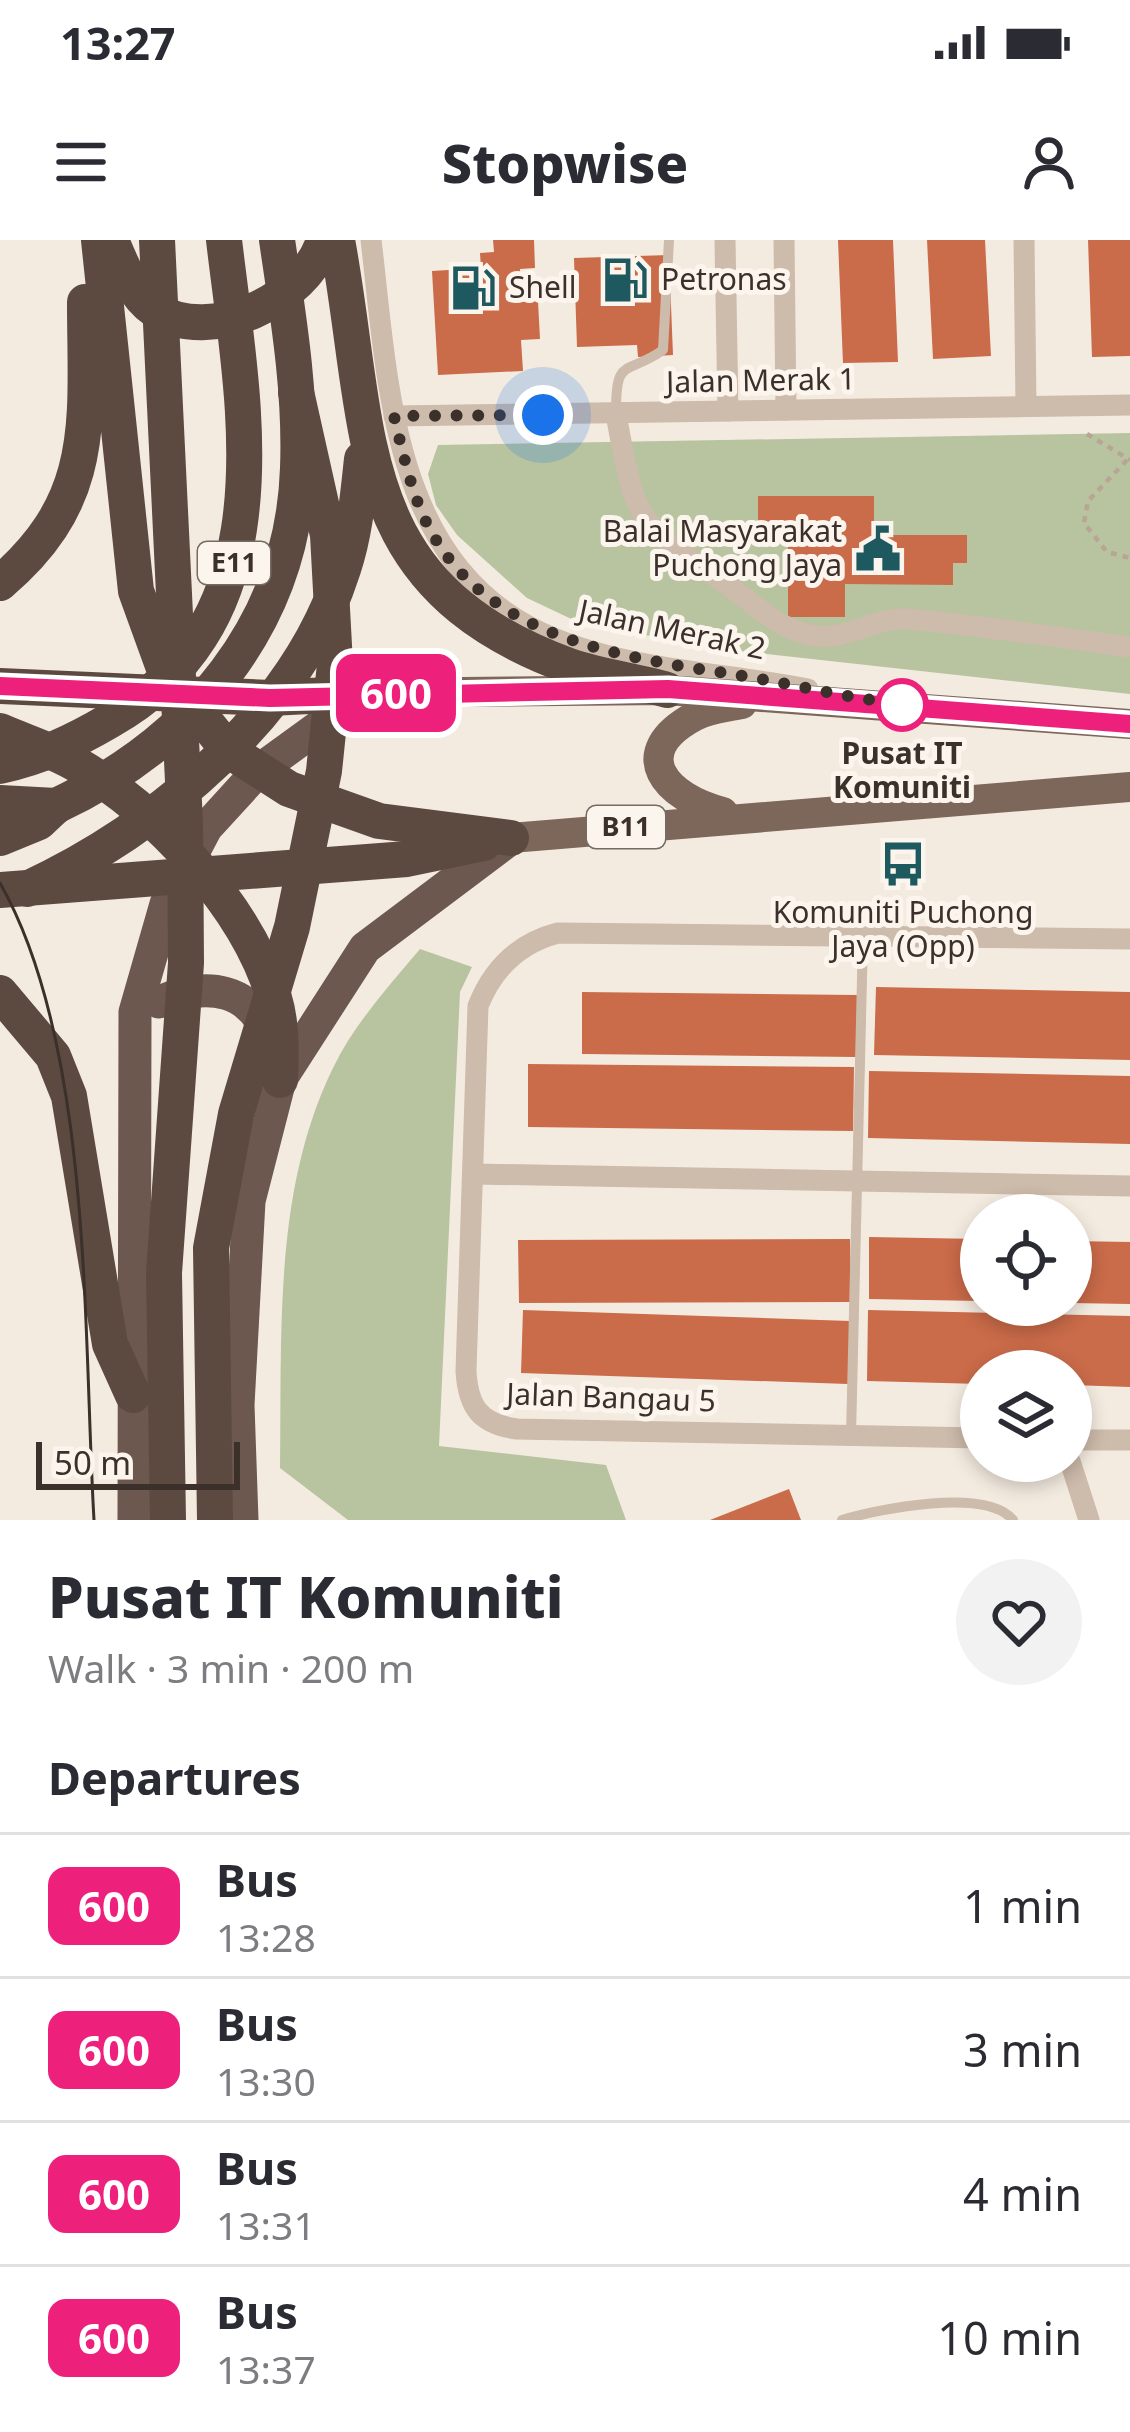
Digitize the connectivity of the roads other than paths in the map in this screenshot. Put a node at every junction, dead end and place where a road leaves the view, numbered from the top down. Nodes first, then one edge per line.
1 (95, 240) edge
2 (111, 240) edge
3 (158, 240) edge
4 (224, 240) edge
5 (278, 240) edge
6 (324, 240) edge
7 (337, 240) edge
8 (371, 240) edge
9 (669, 240) edge
10 (725, 240) edge
11 (784, 240) edge
12 (1024, 240) edge
13 (364, 303) junction
14 (296, 392) junction
15 (1130, 405) edge
16 (1026, 406) junction
17 (786, 410) junction
18 (728, 411) junction
19 (616, 414) junction
20 (379, 427) junction
21 (0, 583) edge
22 (1130, 647) edge
23 (0, 686) edge
24 (668, 689) junction
25 (368, 693) junction
26 (784, 694) junction
27 (186, 696) junction
28 (270, 698) junction
29 (879, 703) junction
30 (1130, 724) edge
31 (0, 731) edge
32 (243, 761) junction
33 (0, 766) edge
34 (1130, 787) edge
35 (0, 802) edge
36 (56, 806) junction
37 (741, 816) junction
38 (152, 820) junction
39 (0, 838) edge
40 (511, 838) junction
41 (190, 871) junction
42 (14, 890) edge
43 (863, 937) junction
44 (1130, 939) edge
45 (0, 993) edge
46 (135, 1012) junction
47 (280, 1080) junction
48 (475, 1174) junction
49 (857, 1181) junction
50 (1130, 1186) edge
51 (134, 1395) junction
52 (850, 1435) junction
53 (960, 1438) edge
54 (1092, 1439) edge
55 (1130, 1440) edge
56 (1077, 1482) edge
57 (925, 1504) junction
58 (891, 1514) edge
59 (134, 1520) edge
60 (168, 1520) edge
61 (215, 1520) edge
62 (242, 1520) edge
63 (842, 1520) edge
64 (930, 1520) edge
65 (1013, 1520) edge
66 (1089, 1520) edge

1 - 21 highway
1 - 27 highway
2 - 6 highway
3 - 60 highway, bridge
4 - 33 highway, E11, bridge
5 - 14 highway, E11, bridge
7 - 13 highway
8 - 13 street
9 - 19 lane
10 - 18 street
11 - 17 street
12 - 16 street
13 - 20 highway
14 - 36 highway, E11, bridge
14 - 61 highway, bridge
15 - 16 street, Jalan Merak 1
16 - 17 street, Jalan Merak 1
17 - 18 street, Jalan Merak 1
18 - 19 street, Jalan Merak 1
19 - 20 street, Jalan Merak 1
19 - 22 street
20 - 24 highway
20 - 28 highway
20 - 29 street, Jalan Merak 2
23 - 27 highway
24 - 25 main road
24 - 26 main road
25 - 28 highway
25 - 32 highway
26 - 29 main road
26 - 37 main road
27 - 28 highway
27 - 32 highway
28 - 32 highway
29 - 30 main road
31 - 38 highway
32 - 38 highway
32 - 40 highway
32 - 41 highway
34 - 37 main road, B11
35 - 36 highway, E11
36 - 39 highway
37 - 40 main road, B11
38 - 41 highway
38 - 42 highway
40 - 41 highway
40 - 47 highway
41 - 42 highway
41 - 46 highway
41 - 47 highway
43 - 44 street
43 - 48 street, Jalan Bangau 5
43 - 49 lane
45 - 51 highway
46 - 47 highway
46 - 51 highway
47 - 62 highway
48 - 49 street
48 - 52 street, Jalan Bangau 5
49 - 50 street
49 - 52 lane
51 - 59 highway
52 - 53 street, Jalan Bangau 5
54 - 55 street
56 - 66 street
57 - 58 lane
57 - 64 lane
57 - 65 lane
58 - 63 lane

